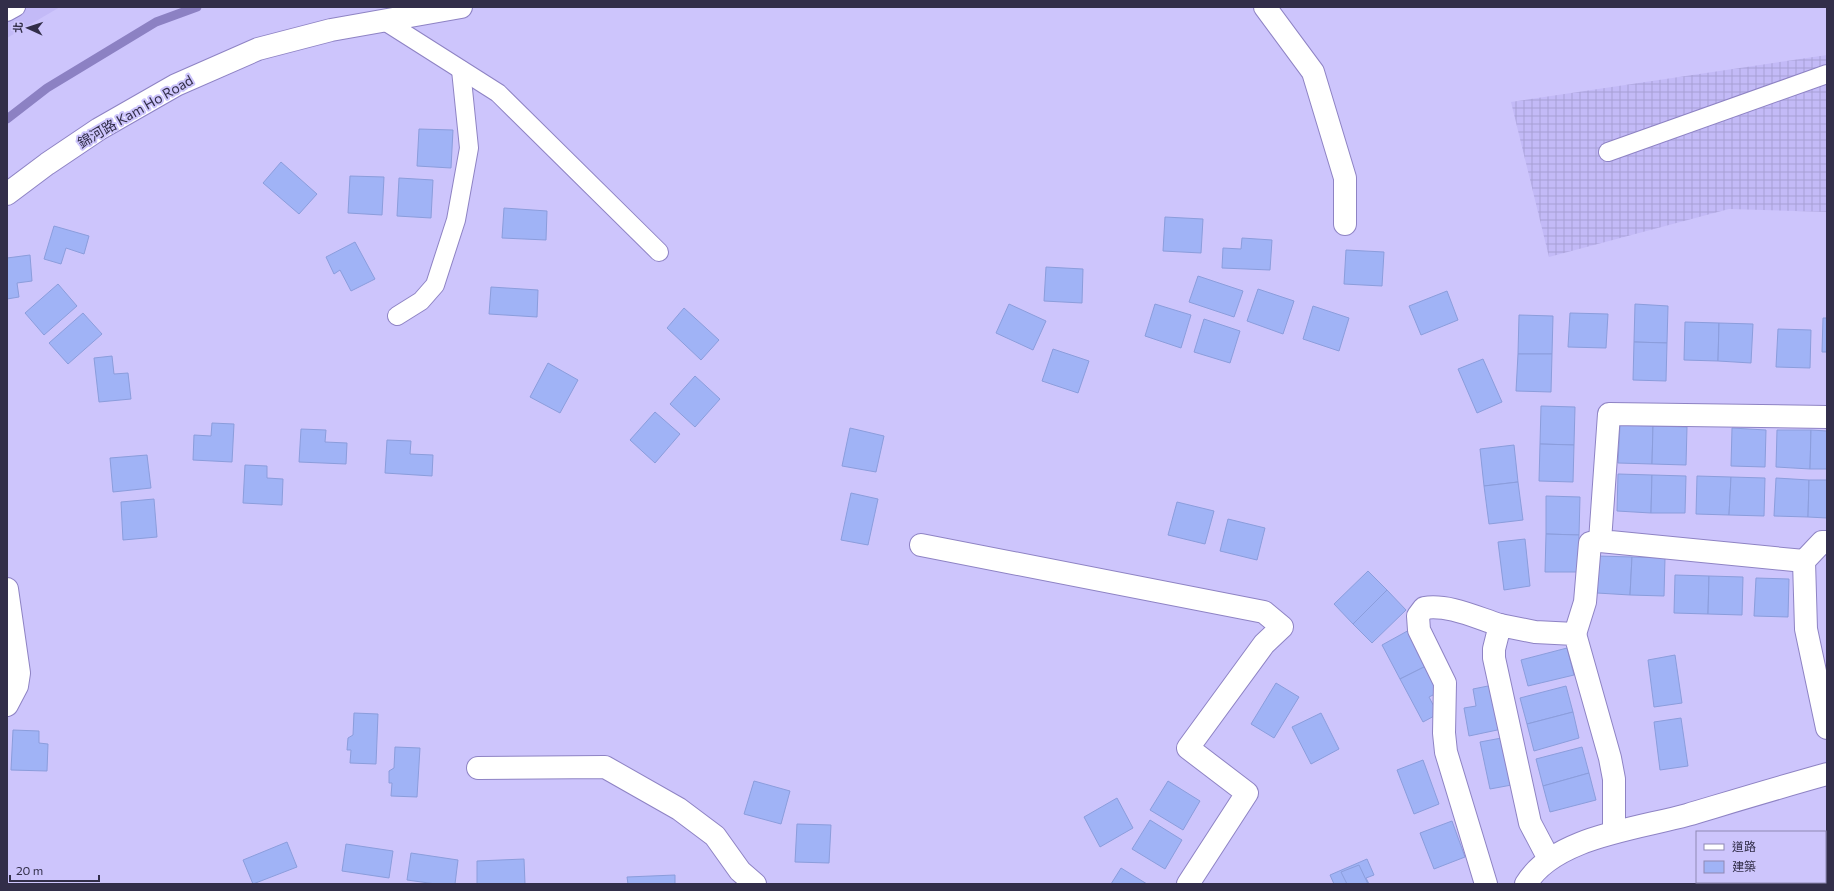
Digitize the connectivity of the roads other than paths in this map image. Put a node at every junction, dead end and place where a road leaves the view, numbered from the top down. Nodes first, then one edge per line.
1 (16, 7) edge
2 (461, 7) edge
3 (1265, 7) edge
4 (7, 12) edge
5 (383, 20) junction
6 (461, 70) junction
7 (1827, 74) edge
8 (1608, 152) dead end
9 (7, 194) edge
10 (1345, 224) dead end
11 (659, 252) dead end
12 (397, 316) dead end
13 (1827, 417) edge
14 (1600, 541) junction
15 (1827, 542) edge
16 (921, 545) dead end
17 (1804, 561) junction
18 (7, 589) edge
19 (1500, 625) junction
20 (1575, 634) junction
21 (7, 705) edge
22 (1827, 728) edge
23 (478, 768) dead end
24 (1827, 774) edge
25 (1614, 832) junction
26 (1549, 859) junction
27 (755, 884) edge
28 (1188, 884) edge
29 (1486, 884) edge
30 (1526, 884) edge

1 - 4 lane
2 - 5 street, 錦河路 Kam Ho Road
3 - 10 street
5 - 6 lane
5 - 9 street, 錦河路 Kam Ho Road
6 - 11 lane
6 - 12 lane
7 - 8 lane
13 - 14 street
14 - 17 street
14 - 20 street
15 - 17 street
16 - 28 street
17 - 22 street
18 - 21 street
19 - 20 street
19 - 26 street
19 - 29 street
20 - 25 street
23 - 27 street
24 - 25 street
25 - 26 street
26 - 30 street

